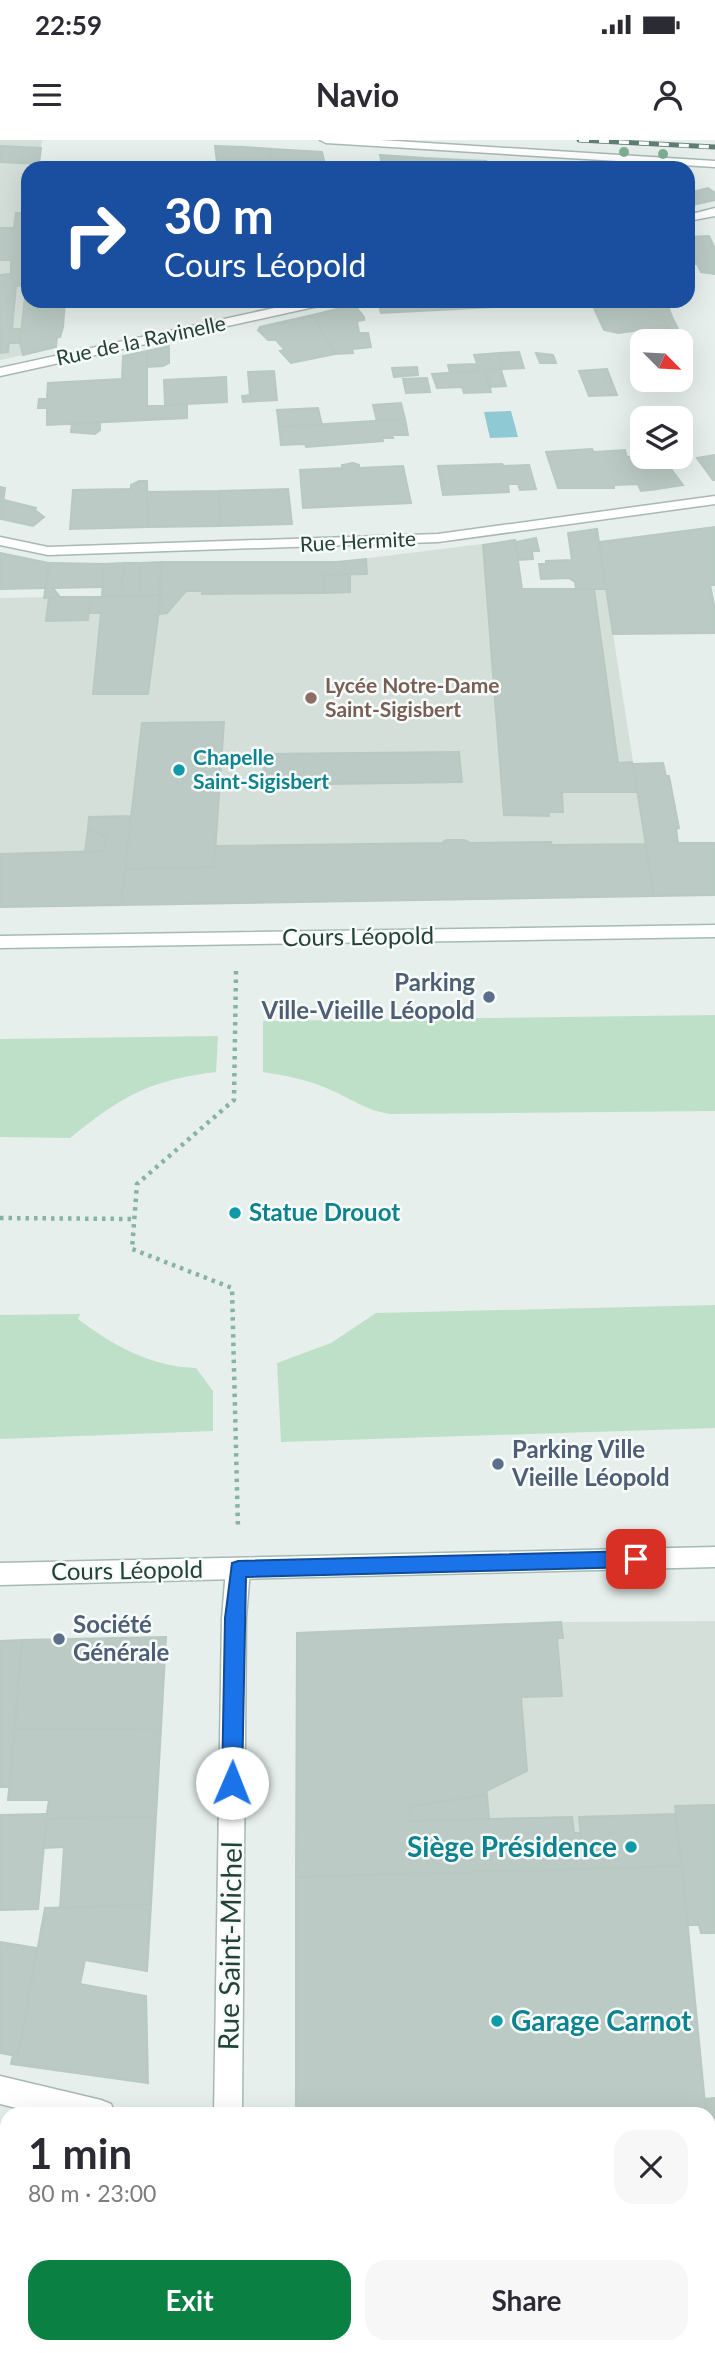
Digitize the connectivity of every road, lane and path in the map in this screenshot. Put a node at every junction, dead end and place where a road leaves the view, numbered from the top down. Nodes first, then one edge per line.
1 (326, 140) edge
2 (666, 161) edge
3 (695, 163) edge
4 (715, 164) edge
5 (715, 212) edge
6 (695, 216) edge
7 (291, 308) edge
8 (0, 372) edge
9 (715, 500) edge
10 (0, 541) edge
11 (715, 931) edge
12 (236, 939) junction
13 (0, 942) edge
14 (0, 1218) edge
15 (134, 1219) junction
16 (715, 1557) edge
17 (238, 1569) junction
18 (0, 1574) edge
19 (0, 2090) edge
20 (72, 2107) edge
21 (228, 2107) edge

1 - 2 street
3 - 4 street
5 - 6 street
7 - 8 street, Rue de la Ravinelle
9 - 10 street, Rue Hermite
11 - 12 street, Cours Léopold
12 - 13 street, Cours Léopold
12 - 15 path
14 - 15 path
15 - 17 path
16 - 17 street, Cours Léopold
17 - 18 street, Cours Léopold
17 - 21 street, Rue Saint-Michel
19 - 20 street

